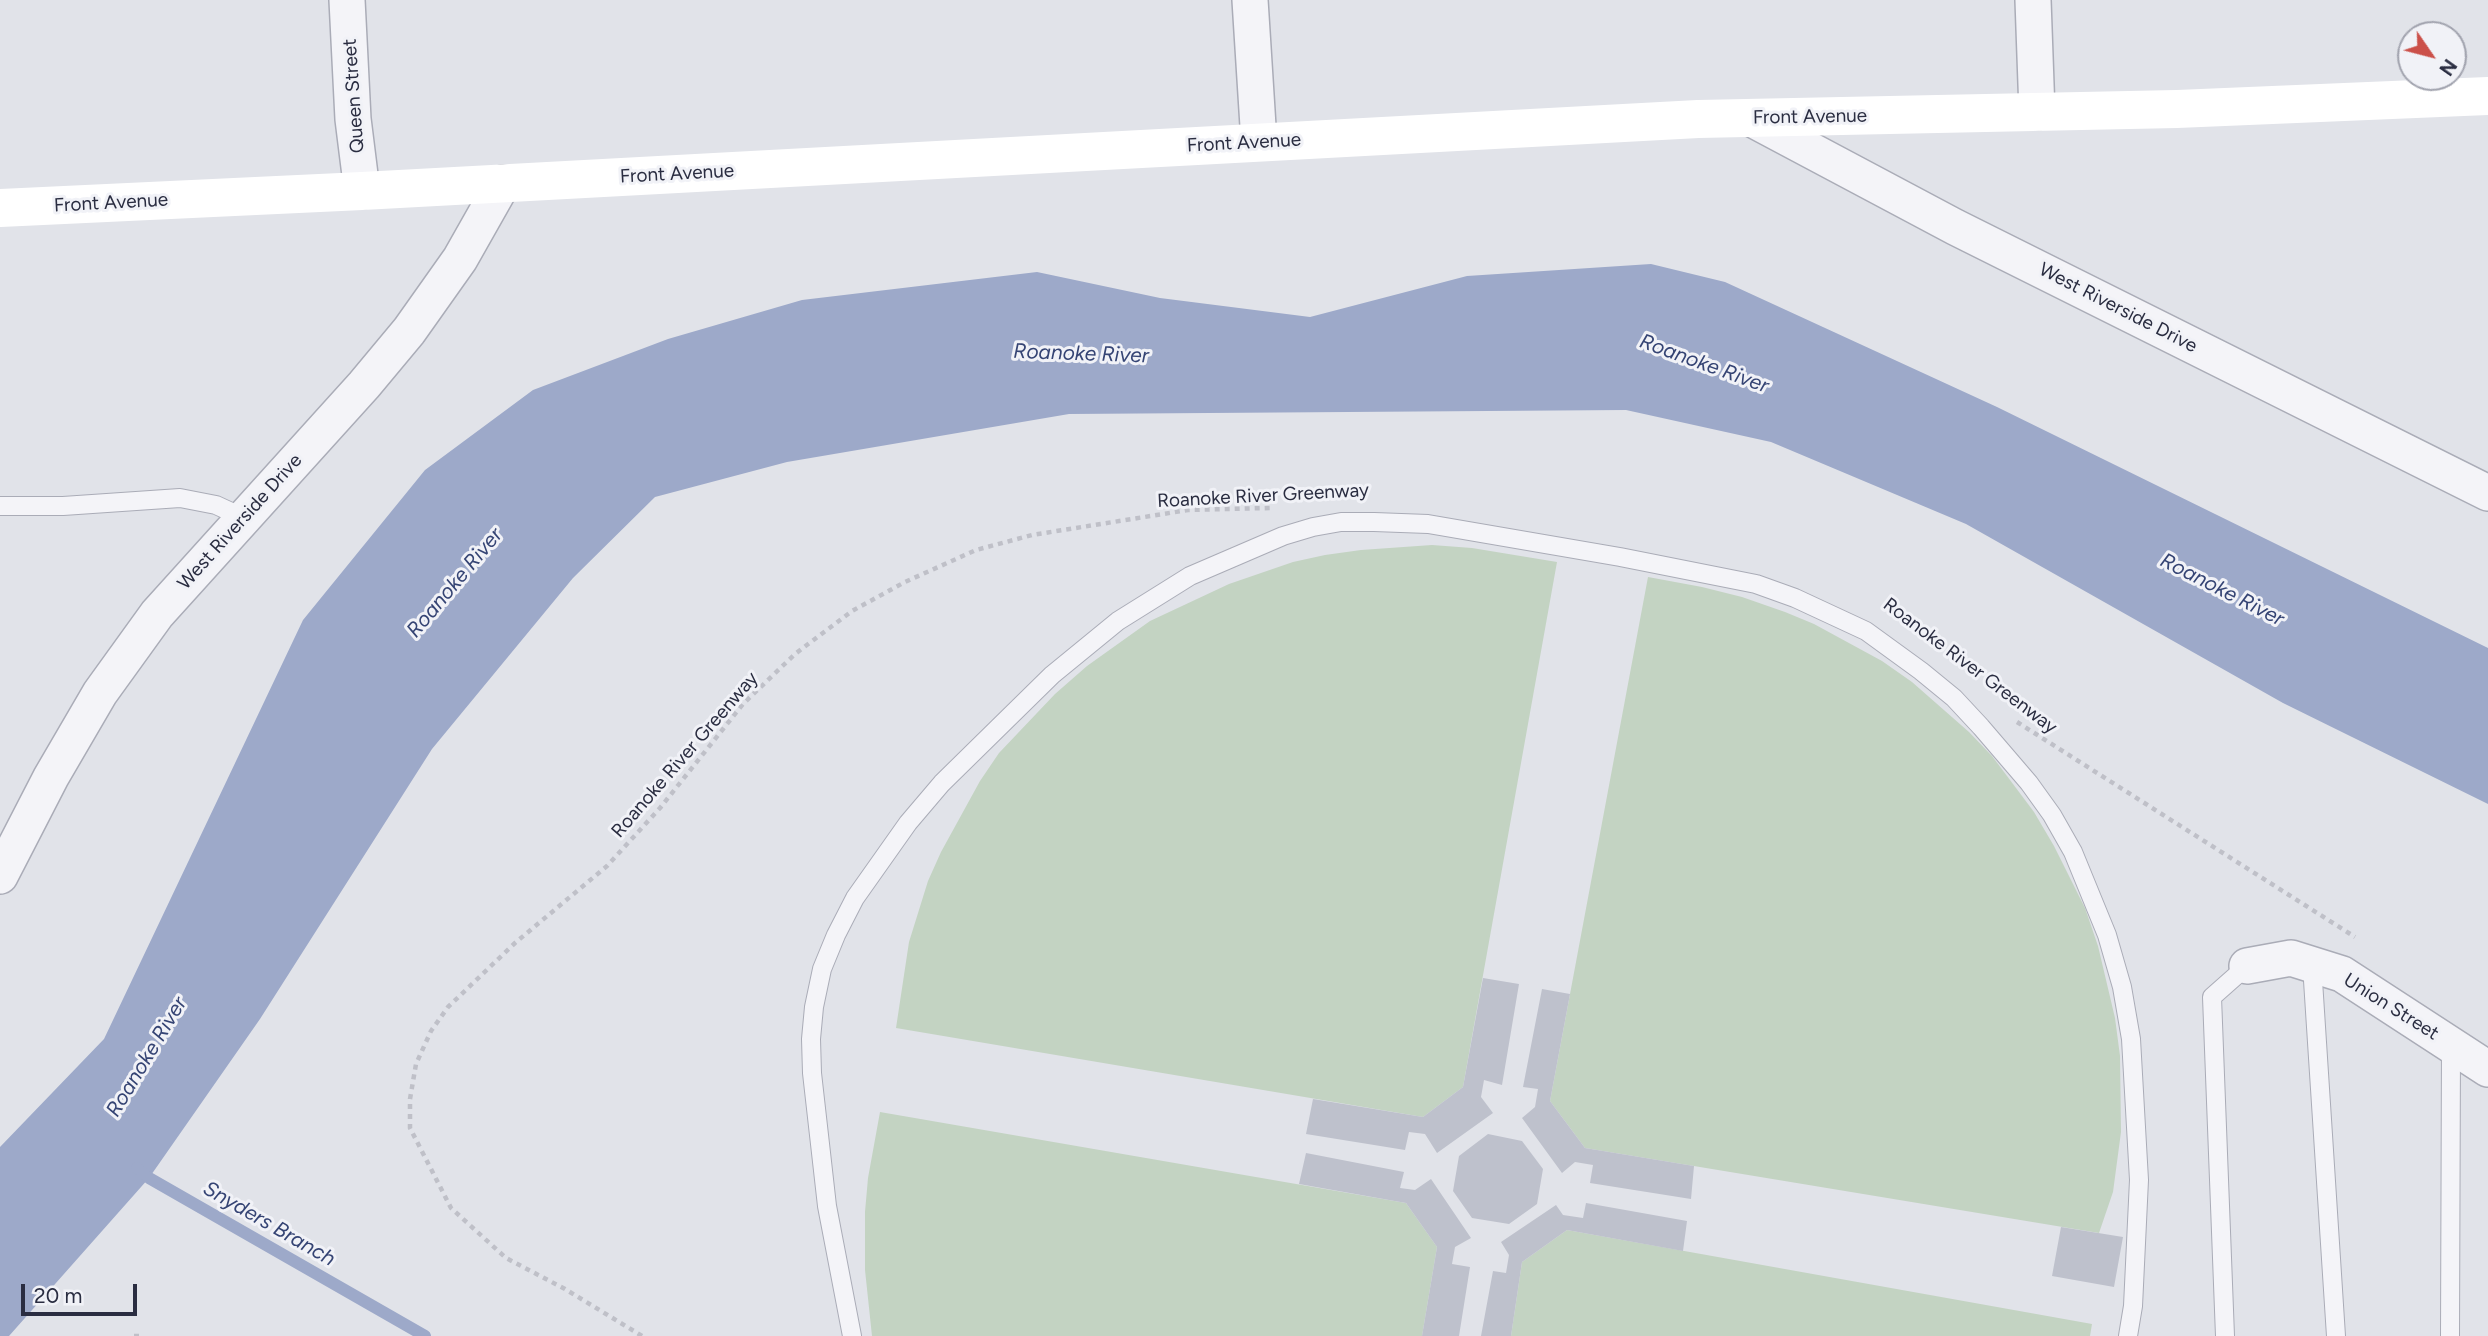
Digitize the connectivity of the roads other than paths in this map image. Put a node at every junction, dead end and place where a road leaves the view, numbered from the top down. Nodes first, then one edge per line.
1 (348, 0) edge
2 (1250, 0) edge
3 (2033, 0) edge
4 (2488, 96) edge
5 (2037, 112) junction
6 (1750, 118) junction
7 (1259, 142) junction
8 (503, 183) junction
9 (362, 191) junction
10 (0, 208) edge
11 (2488, 493) edge
12 (0, 506) edge
13 (242, 517) junction
14 (0, 876) edge
15 (2247, 965) joint
16 (2312, 965) junction
17 (2451, 1045) junction
18 (2488, 1069) edge
19 (852, 1336) edge
20 (2128, 1336) edge
21 (2225, 1336) edge
22 (2336, 1336) edge
23 (2450, 1336) edge

1 - 9 street, Queen Street
2 - 7 street
3 - 5 street
4 - 5 street, Front Avenue
5 - 6 street, Front Avenue
6 - 7 street, Front Avenue
6 - 11 street, West Riverside Drive
7 - 8 street, Front Avenue
8 - 9 street, Front Avenue
8 - 13 street, West Riverside Drive
9 - 10 street, Front Avenue
12 - 13 lane
13 - 14 street, West Riverside Drive
15 - 16 street, Union Street
15 - 21 lane
16 - 17 street, Union Street
16 - 22 lane
17 - 18 street, Union Street
17 - 23 lane
19 - 20 lane

